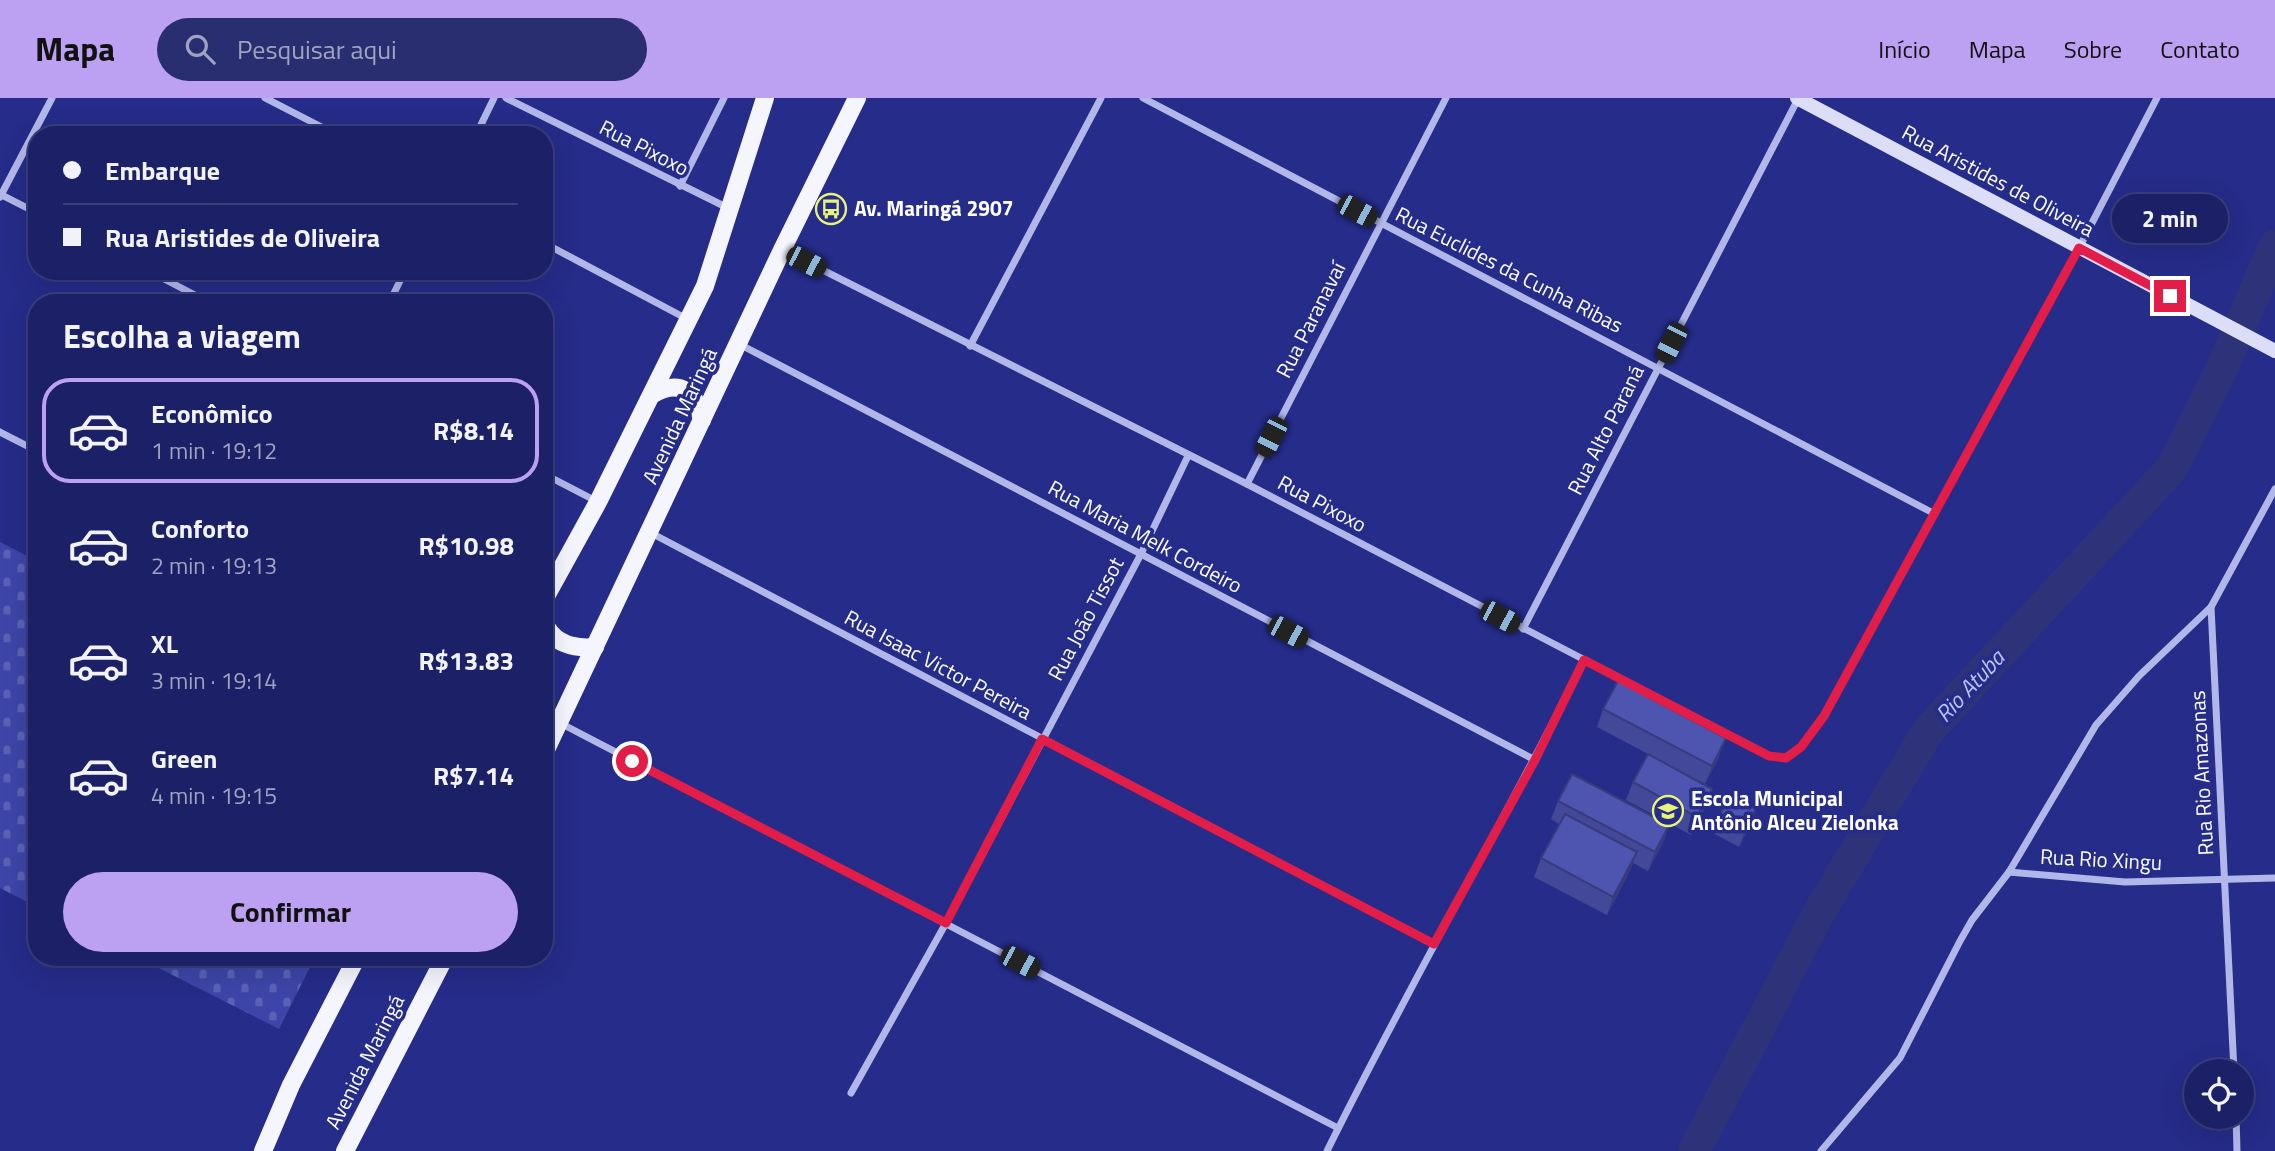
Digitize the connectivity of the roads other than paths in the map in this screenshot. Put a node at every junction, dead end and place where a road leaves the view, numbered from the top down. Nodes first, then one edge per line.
1 (52, 98) edge
2 (265, 98) edge
3 (494, 98) edge
4 (506, 98) edge
5 (724, 98) edge
6 (765, 98) edge
7 (857, 98) edge
8 (1101, 98) edge
9 (1143, 98) edge
10 (1446, 98) edge
11 (1798, 98) edge
12 (2157, 98) edge
13 (37, 126) edge
14 (319, 126) edge
15 (480, 126) edge
16 (28, 143) edge
17 (680, 186) junction
18 (0, 195) edge
19 (28, 209) edge
20 (730, 209) junction
21 (1381, 223) junction
22 (553, 248) edge
23 (2079, 248) junction
24 (782, 250) junction
25 (166, 280) edge
26 (193, 294) edge
27 (689, 320) junction
28 (739, 344) junction
29 (970, 346) junction
30 (2274, 350) edge
31 (1658, 367) junction
32 (653, 394) junction
33 (702, 420) junction
34 (0, 432) edge
35 (28, 446) edge
36 (1188, 456) junction
37 (553, 479) edge
38 (1247, 484) junction
39 (2275, 489) edge
40 (598, 502) junction
41 (1933, 513) junction
42 (650, 532) junction
43 (1141, 554) junction
44 (553, 584) edge
45 (2211, 607) junction
46 (1523, 629) junction
47 (553, 636) edge
48 (596, 647) junction
49 (1584, 660) junction
50 (559, 723) junction
51 (553, 735) edge
52 (1042, 739) junction
53 (1535, 760) junction
54 (2009, 872) junction
55 (2275, 878) edge
56 (2224, 881) junction
57 (946, 923) junction
58 (1434, 944) junction
59 (352, 966) edge
60 (440, 966) edge
61 (2233, 1059) edge
62 (851, 1093) dead end
63 (1338, 1128) junction
64 (2237, 1129) edge
65 (263, 1151) edge
66 (345, 1151) edge
67 (1327, 1151) edge
68 (1821, 1151) edge
69 (2238, 1151) edge

1 - 13 street
2 - 14 street
3 - 15 street
4 - 17 street, Rua Pixoxo
5 - 17 street
6 - 20 main road, Avenida Maringá
7 - 24 main road, Avenida Maringá
8 - 29 street
9 - 21 street, Rua Euclides da Cunha Ribas
10 - 21 street, Rua Paranavaí
11 - 23 main road, Rua Aristides de Oliveira
11 - 31 street, Rua Alto Paraná
12 - 23 street
16 - 18 street
17 - 20 street, Rua Pixoxo
18 - 19 street
20 - 27 main road, Avenida Maringá
21 - 31 street, Rua Euclides da Cunha Ribas
21 - 38 street, Rua Paranavaí
22 - 27 street
23 - 30 main road, Rua Aristides de Oliveira
23 - 41 street
24 - 28 main road, Avenida Maringá
24 - 29 street, Rua Pixoxo
25 - 26 street
27 - 32 main road, Avenida Maringá
28 - 33 main road, Avenida Maringá
28 - 43 street, Rua Maria Melk Cordeiro
29 - 36 street, Rua Pixoxo
31 - 41 street, Rua Euclides da Cunha Ribas
31 - 46 street, Rua Alto Paraná
32 - 33 main road
32 - 40 main road, Avenida Maringá
33 - 42 main road, Avenida Maringá
34 - 35 street
36 - 38 street, Rua Pixoxo
36 - 43 street, Rua João Tissot
37 - 40 street
38 - 46 street, Rua Pixoxo
39 - 45 street
40 - 44 main road, Avenida Maringá
41 - 49 street, Rua Pixoxo
42 - 48 main road, Avenida Maringá
42 - 52 street, Rua Isaac Victor Pereira
43 - 52 street, Rua João Tissot
43 - 53 street, Rua Maria Melk Cordeiro
45 - 54 street
45 - 56 street, Rua Rio Amazonas
46 - 49 street, Rua Pixoxo
47 - 48 main road
48 - 50 main road, Avenida Maringá
49 - 53 street
50 - 51 main road, Avenida Maringá
50 - 57 street
52 - 57 street, Rua João Tissot
52 - 58 street, Rua Isaac Victor Pereira
53 - 58 street
54 - 56 street, Rua Rio Xingu
54 - 68 street
55 - 56 street, Rua Rio Xingu
56 - 61 street, Rua Rio Amazonas
57 - 62 street, Rua João Tissot
57 - 63 street
58 - 63 street
59 - 65 main road
60 - 66 main road, Avenida Maringá
63 - 67 street
64 - 69 street

